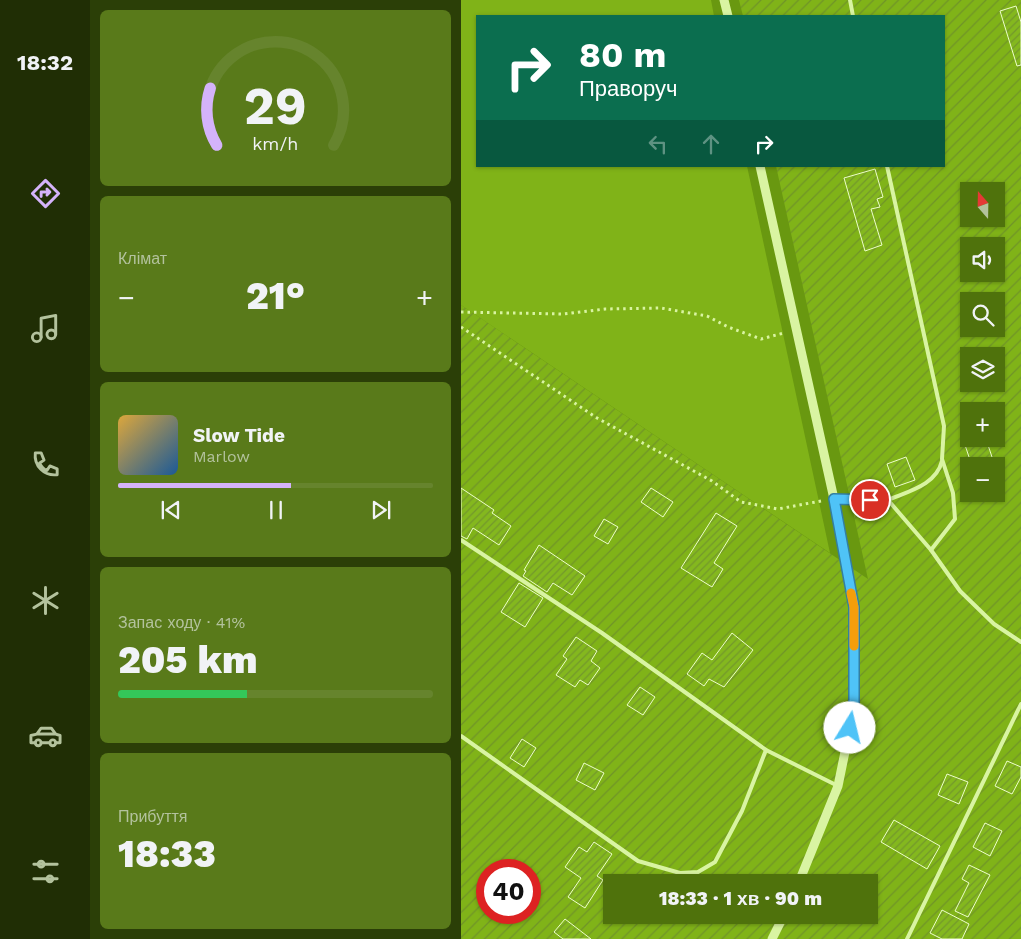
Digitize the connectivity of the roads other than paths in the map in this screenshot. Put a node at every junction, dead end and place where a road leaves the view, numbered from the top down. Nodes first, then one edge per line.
1 (724, 0) edge
2 (850, 0) edge
3 (727, 15) edge
4 (853, 15) edge
5 (760, 167) edge
6 (887, 167) edge
7 (942, 459) junction
8 (834, 499) junction
9 (888, 500) junction
10 (461, 540) edge
11 (931, 550) junction
12 (1021, 642) edge
13 (1021, 704) edge
14 (461, 736) edge
15 (766, 750) junction
16 (838, 786) junction
17 (802, 874) edge
18 (780, 924) edge
19 (772, 939) edge
20 (907, 939) edge

1 - 3 street
2 - 4 lane
5 - 8 street
6 - 7 lane
7 - 9 lane
7 - 11 lane
8 - 9 lane
8 - 16 street
9 - 11 lane
10 - 15 lane
11 - 12 lane
13 - 20 lane
14 - 15 lane
15 - 16 lane
16 - 17 street
18 - 19 street

